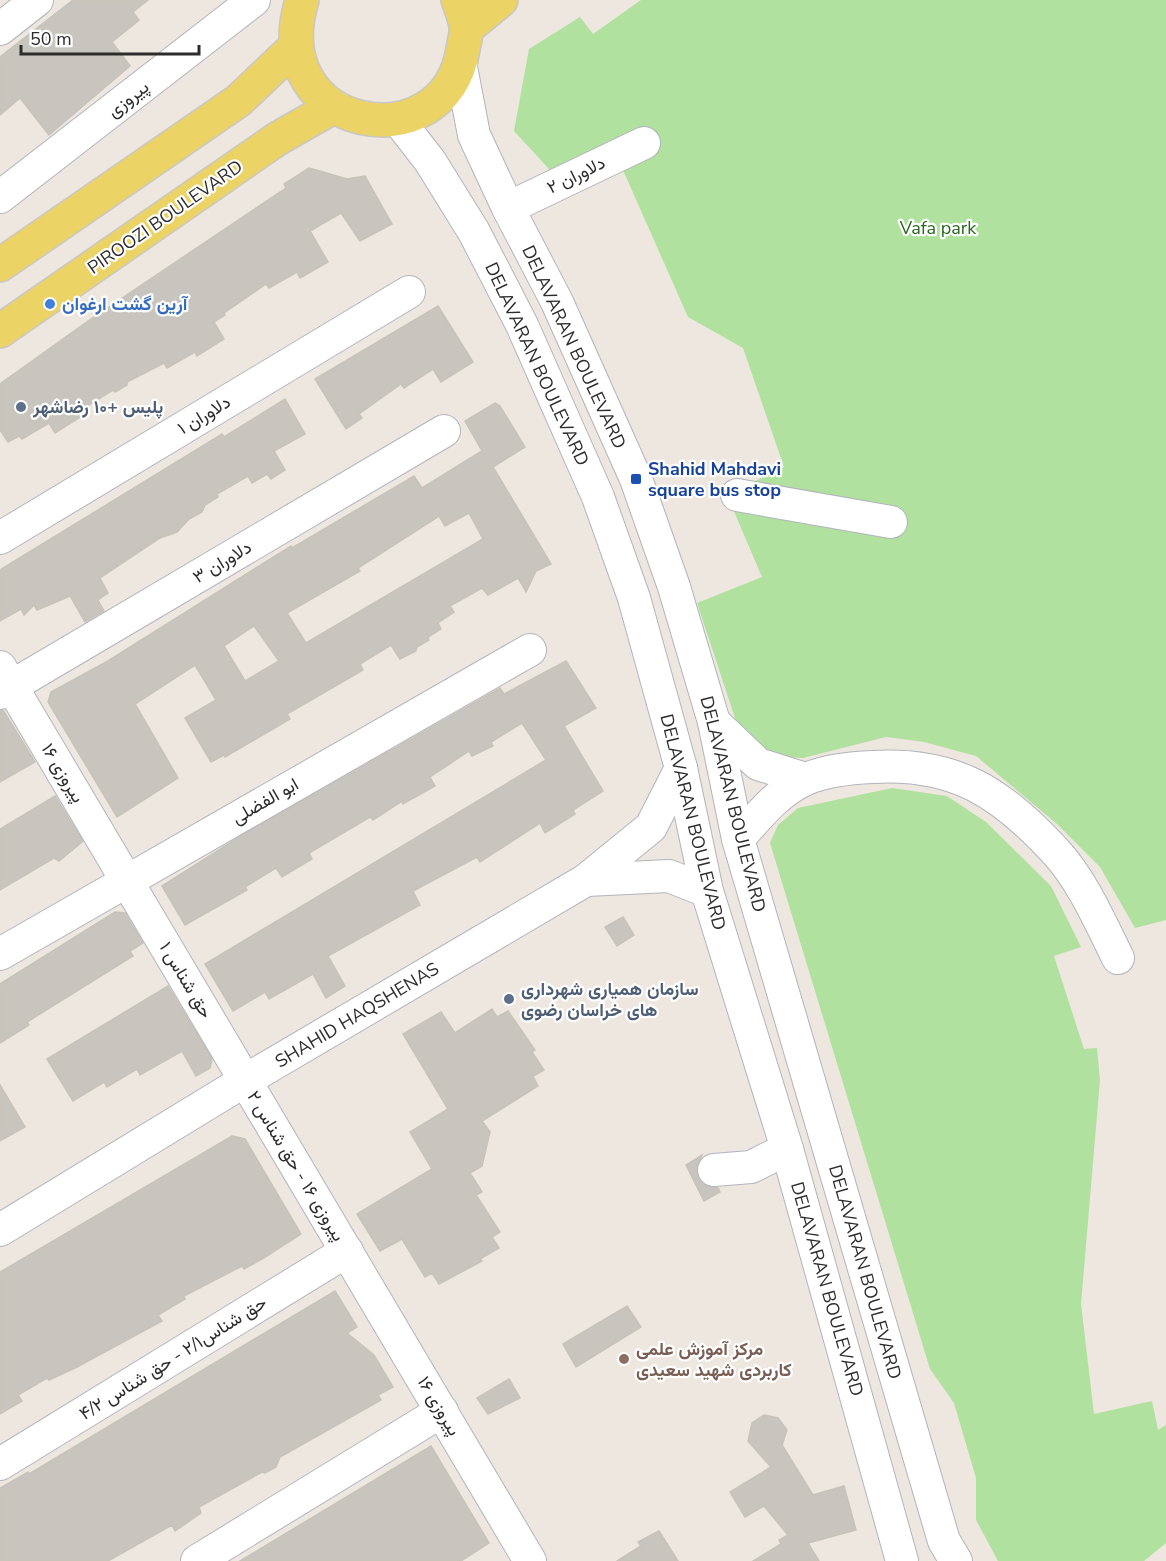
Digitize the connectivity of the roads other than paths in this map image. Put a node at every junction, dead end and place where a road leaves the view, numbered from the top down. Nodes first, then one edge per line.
1 (37, 0) edge
2 (254, 0) edge
3 (302, 0) edge
4 (501, 0) edge
5 (462, 14) edge
6 (0, 29) edge
7 (295, 47) junction
8 (460, 67) junction
9 (333, 107) junction
10 (398, 120) junction
11 (644, 143) dead end
12 (0, 197) edge
13 (508, 208) junction
14 (0, 266) edge
15 (409, 292) dead end
16 (0, 331) edge
17 (444, 431) dead end
18 (737, 495) dead end
19 (891, 522) dead end
20 (0, 538) edge
21 (530, 650) dead end
22 (4, 682) edge
23 (714, 722) junction
24 (681, 768) junction
25 (806, 779) junction
26 (738, 839) junction
27 (127, 880) junction
28 (586, 880) junction
29 (707, 891) junction
30 (0, 954) edge
31 (1118, 958) dead end
32 (246, 1080) junction
33 (787, 1149) junction
34 (714, 1170) dead end
35 (0, 1230) edge
36 (347, 1251) junction
37 (442, 1412) junction
38 (0, 1464) edge
39 (898, 1558) edge
40 (197, 1561) edge
41 (531, 1561) edge
42 (956, 1561) edge

1 - 6 street
2 - 12 street, پیروزی
3 - 7 main road
4 - 5 main road
5 - 8 main road
7 - 9 main road
7 - 14 main road
8 - 10 main road
8 - 13 street, DELAVARAN BOULEVARD
9 - 10 main road
9 - 16 main road, PIROOZI BOULEVARD
10 - 24 street, DELAVARAN BOULEVARD
11 - 13 street, دلاوران ۲
13 - 23 street, DELAVARAN BOULEVARD
15 - 20 street, دلاوران ۱
17 - 22 street, دلاوران ۳
18 - 19 street
21 - 27 street, ابو الفضلی
22 - 27 street, پیروزی ۱۶
23 - 25 street
23 - 26 street, DELAVARAN BOULEVARD
24 - 28 street, SHAHID HAQSHENAS
24 - 29 street, DELAVARAN BOULEVARD
25 - 26 street
25 - 31 street
26 - 42 street, DELAVARAN BOULEVARD
27 - 30 street, ابو الفضلی
27 - 32 street, حق شناس ۱
28 - 29 street
28 - 32 street, SHAHID HAQSHENAS
29 - 33 street, DELAVARAN BOULEVARD
32 - 35 street, SHAHID HAQSHENAS
32 - 36 street, پیروزی ۱۶ - حق شناس ۲
33 - 34 street
33 - 39 street, DELAVARAN BOULEVARD
36 - 37 street, پیروزی ۱۶
36 - 38 street, حق شناس۲/۱ - حق شناس ۴/۲
37 - 40 street
37 - 41 street, پیروزی ۱۶

